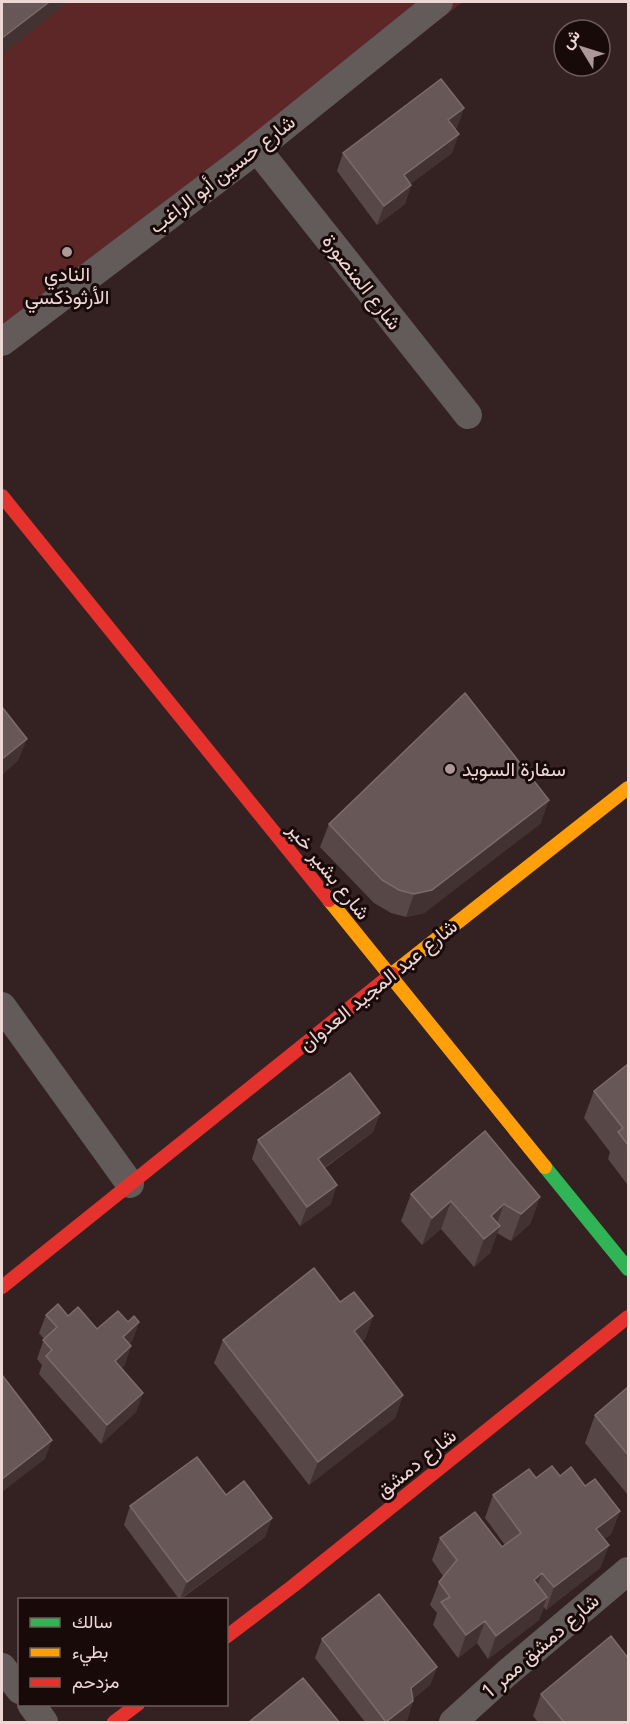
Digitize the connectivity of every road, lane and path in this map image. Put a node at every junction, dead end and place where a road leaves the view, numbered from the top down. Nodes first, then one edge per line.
1 (439, 2) edge
2 (256, 149) junction
3 (2, 342) edge
4 (468, 415) dead end
5 (2, 496) edge
6 (628, 788) edge
7 (390, 976) junction
8 (2, 1006) edge
9 (130, 1184) junction
10 (628, 1269) edge
11 (2, 1287) edge
12 (628, 1317) edge
13 (628, 1571) edge
14 (228, 1635) edge
15 (2, 1667) edge
16 (18, 1687) edge
17 (32, 1706) edge
18 (135, 1706) edge
19 (44, 1722) edge
20 (114, 1722) edge
21 (453, 1722) edge

1 - 2 street, شارع حسين أبو الراغب
2 - 3 street, شارع حسين أبو الراغب
2 - 4 street, شارع المنصورة
5 - 7 street, شارع بشير خير
6 - 7 street, شارع عبد المجيد العدوان
7 - 9 street, شارع عبد المجيد العدوان
7 - 10 street, شارع بشير خير
8 - 9 street
9 - 11 street, شارع عبد المجيد العدوان
12 - 14 street, شارع دمشق
13 - 21 street, شارع دمشق ممر 1
15 - 16 street
17 - 19 street
18 - 20 street

